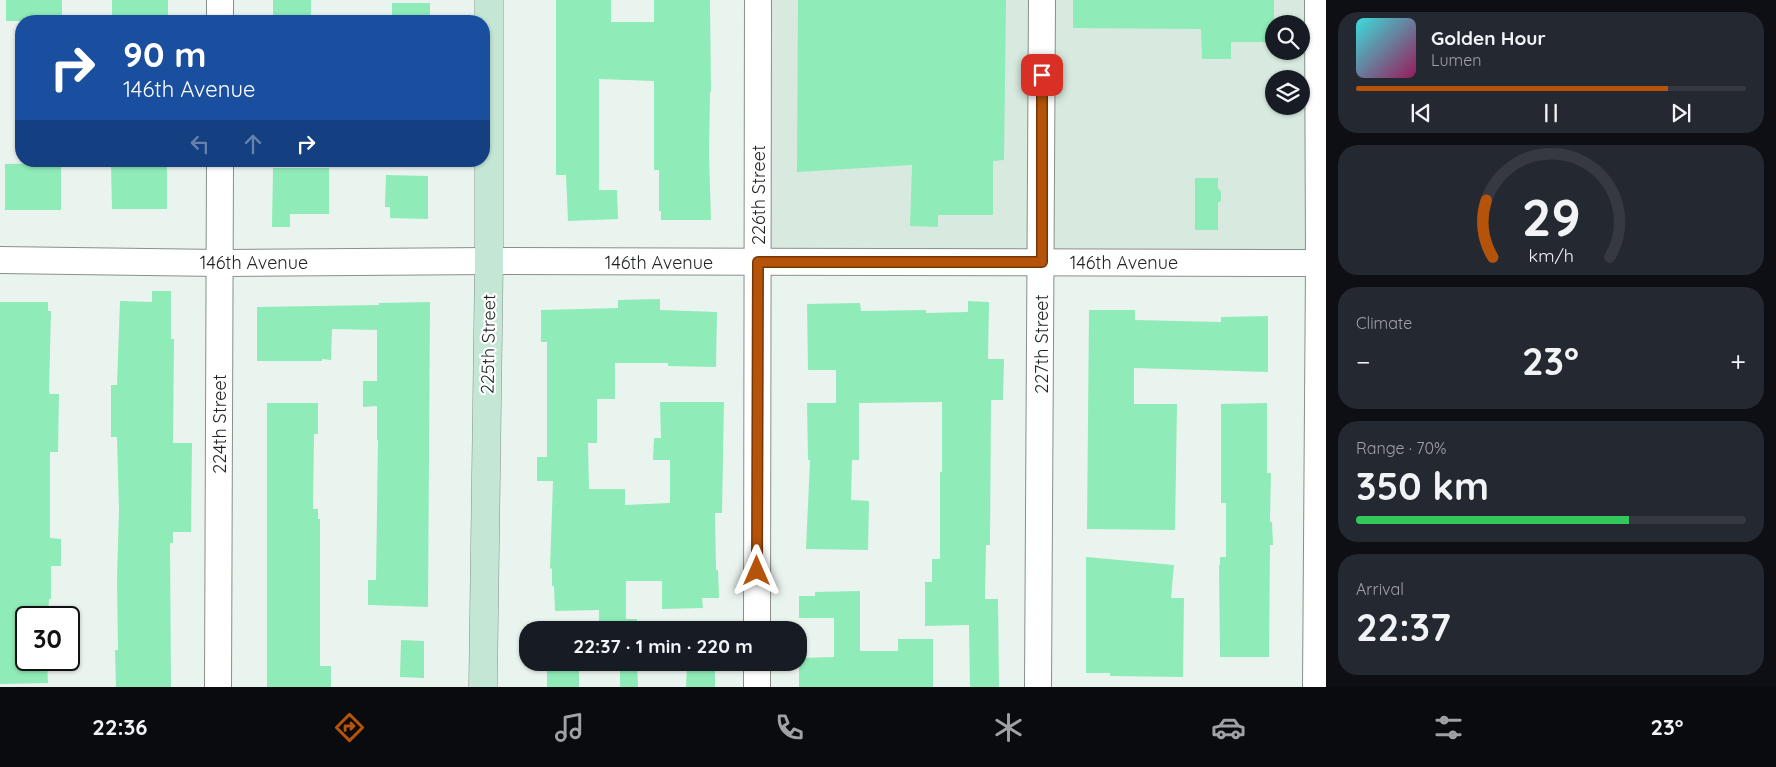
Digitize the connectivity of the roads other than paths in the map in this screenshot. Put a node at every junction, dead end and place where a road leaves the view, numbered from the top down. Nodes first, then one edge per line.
1 (220, 0) edge
2 (489, 0) edge
3 (758, 0) edge
4 (1042, 0) edge
5 (1318, 0) edge
6 (220, 15) edge
7 (489, 15) edge
8 (220, 167) edge
9 (489, 167) edge
10 (0, 260) edge
11 (489, 261) junction
12 (758, 262) junction
13 (1042, 262) junction
14 (220, 263) junction
15 (1319, 263) junction
16 (757, 621) edge
17 (757, 671) edge
18 (218, 687) edge
19 (484, 687) edge
20 (757, 687) edge
21 (1038, 687) edge
22 (1316, 687) edge

1 - 6 street
2 - 7 street, 225th Street
3 - 12 street, 226th Street
4 - 13 street, 227th Street
5 - 15 street
8 - 14 street, 224th Street
9 - 11 street, 225th Street
10 - 14 street, 146th Avenue
11 - 12 street, 146th Avenue
11 - 14 street, 146th Avenue
11 - 19 street, 225th Street
12 - 13 street, 146th Avenue
12 - 16 street, 226th Street
13 - 15 street, 146th Avenue
13 - 21 street, 227th Street
14 - 18 street, 224th Street
15 - 22 street
17 - 20 street

